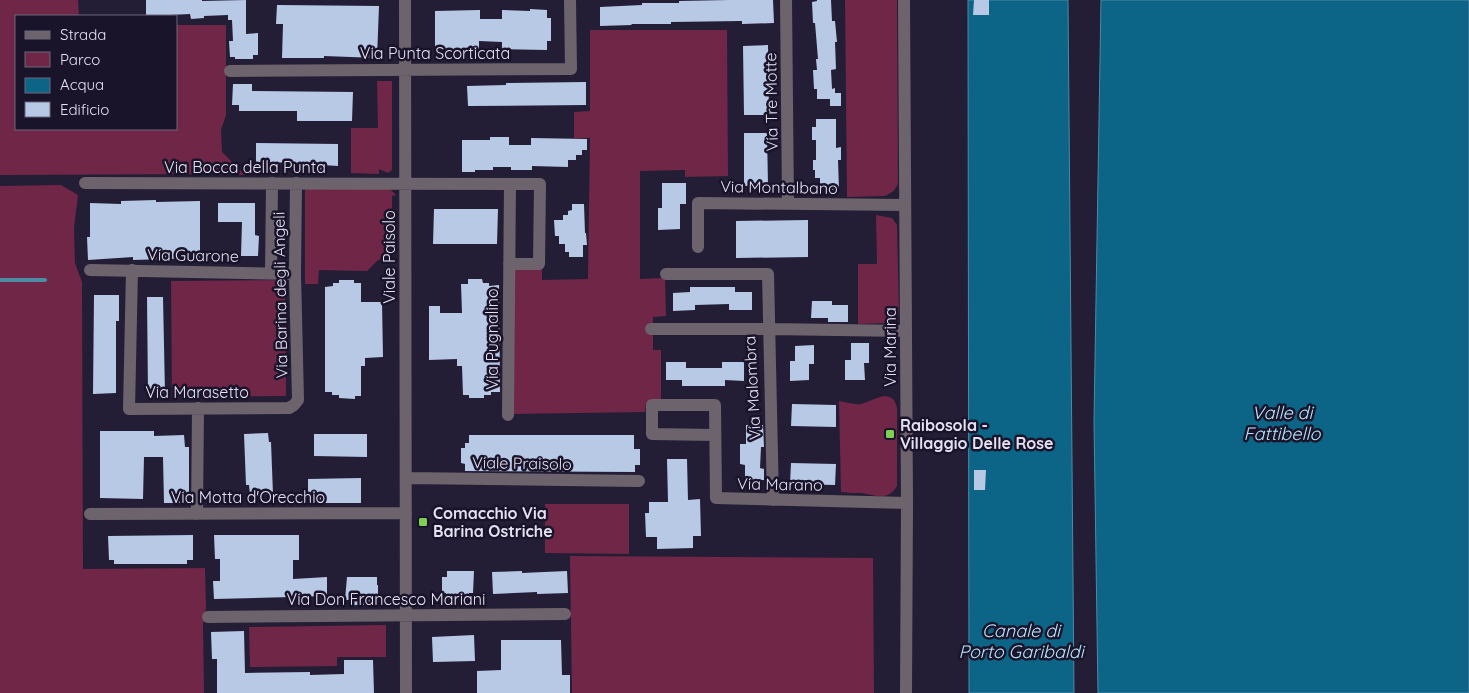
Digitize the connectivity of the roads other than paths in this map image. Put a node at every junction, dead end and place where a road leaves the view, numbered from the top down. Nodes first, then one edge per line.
1 (404, 0) edge
2 (570, 0) edge
3 (786, 0) edge
4 (904, 0) edge
5 (404, 69) junction
6 (230, 71) dead end
7 (85, 182) dead end
8 (272, 183) junction
9 (296, 183) junction
10 (405, 183) junction
11 (510, 184) junction
12 (788, 204) junction
13 (905, 205) junction
14 (698, 247) dead end
15 (509, 264) junction
16 (90, 270) dead end
17 (132, 270) junction
18 (272, 273) junction
19 (295, 274) junction
20 (666, 274) dead end
21 (651, 329) dead end
22 (769, 329) junction
23 (906, 331) junction
24 (294, 405) joint
25 (198, 408) junction
26 (508, 415) dead end
27 (715, 435) junction
28 (406, 478) junction
29 (638, 481) dead end
30 (773, 500) junction
31 (907, 503) junction
32 (406, 513) junction
33 (90, 514) dead end
34 (197, 514) junction
35 (565, 614) dead end
36 (406, 615) junction
37 (208, 617) dead end
38 (406, 693) edge
39 (906, 693) edge

1 - 5 street, Viale Paisolo
2 - 5 street, Via Punta Scorticata
3 - 12 street, Via Tre Motte
4 - 13 street, Via Marina
5 - 6 street, Via Punta Scorticata
5 - 10 street, Viale Paisolo
7 - 8 street, Via Bocca della Punta
8 - 9 street, Via Bocca della Punta
8 - 18 street
9 - 10 street, Via Bocca della Punta
9 - 19 street, Via Barina degli Angeli
10 - 11 street, Via Bocca della Punta
10 - 28 street, Viale Paisolo
11 - 15 street, Via Pugnalino
11 - 15 street, Via Bocca della Punta
12 - 13 street, Via Montalbano
12 - 14 street, Via Montalbano
13 - 23 street, Via Marina
15 - 26 street, Via Pugnalino
16 - 17 street, Via Guarone
17 - 18 street, Via Guarone
17 - 25 street, Via Marasetto
18 - 19 street, Via Guarone
19 - 24 street, Via Barina degli Angeli
20 - 22 street
21 - 22 street, Via Malombra
22 - 23 street
22 - 30 street, Via Malombra
23 - 31 street, Via Marina
24 - 25 street, Via Marasetto
25 - 34 street
27 - 27 street
27 - 30 street, Via Marano
28 - 29 street, Viale Praisolo
28 - 32 street, Viale Paisolo
30 - 31 street, Via Marano
31 - 39 street, Via Marina
32 - 34 street, Via Motta d'Orecchio
32 - 36 street, Viale Paisolo
33 - 34 street, Via Motta d'Orecchio
35 - 36 street, Via Don Francesco Mariani
36 - 37 street, Via Don Francesco Mariani
36 - 38 street, Viale Paisolo

